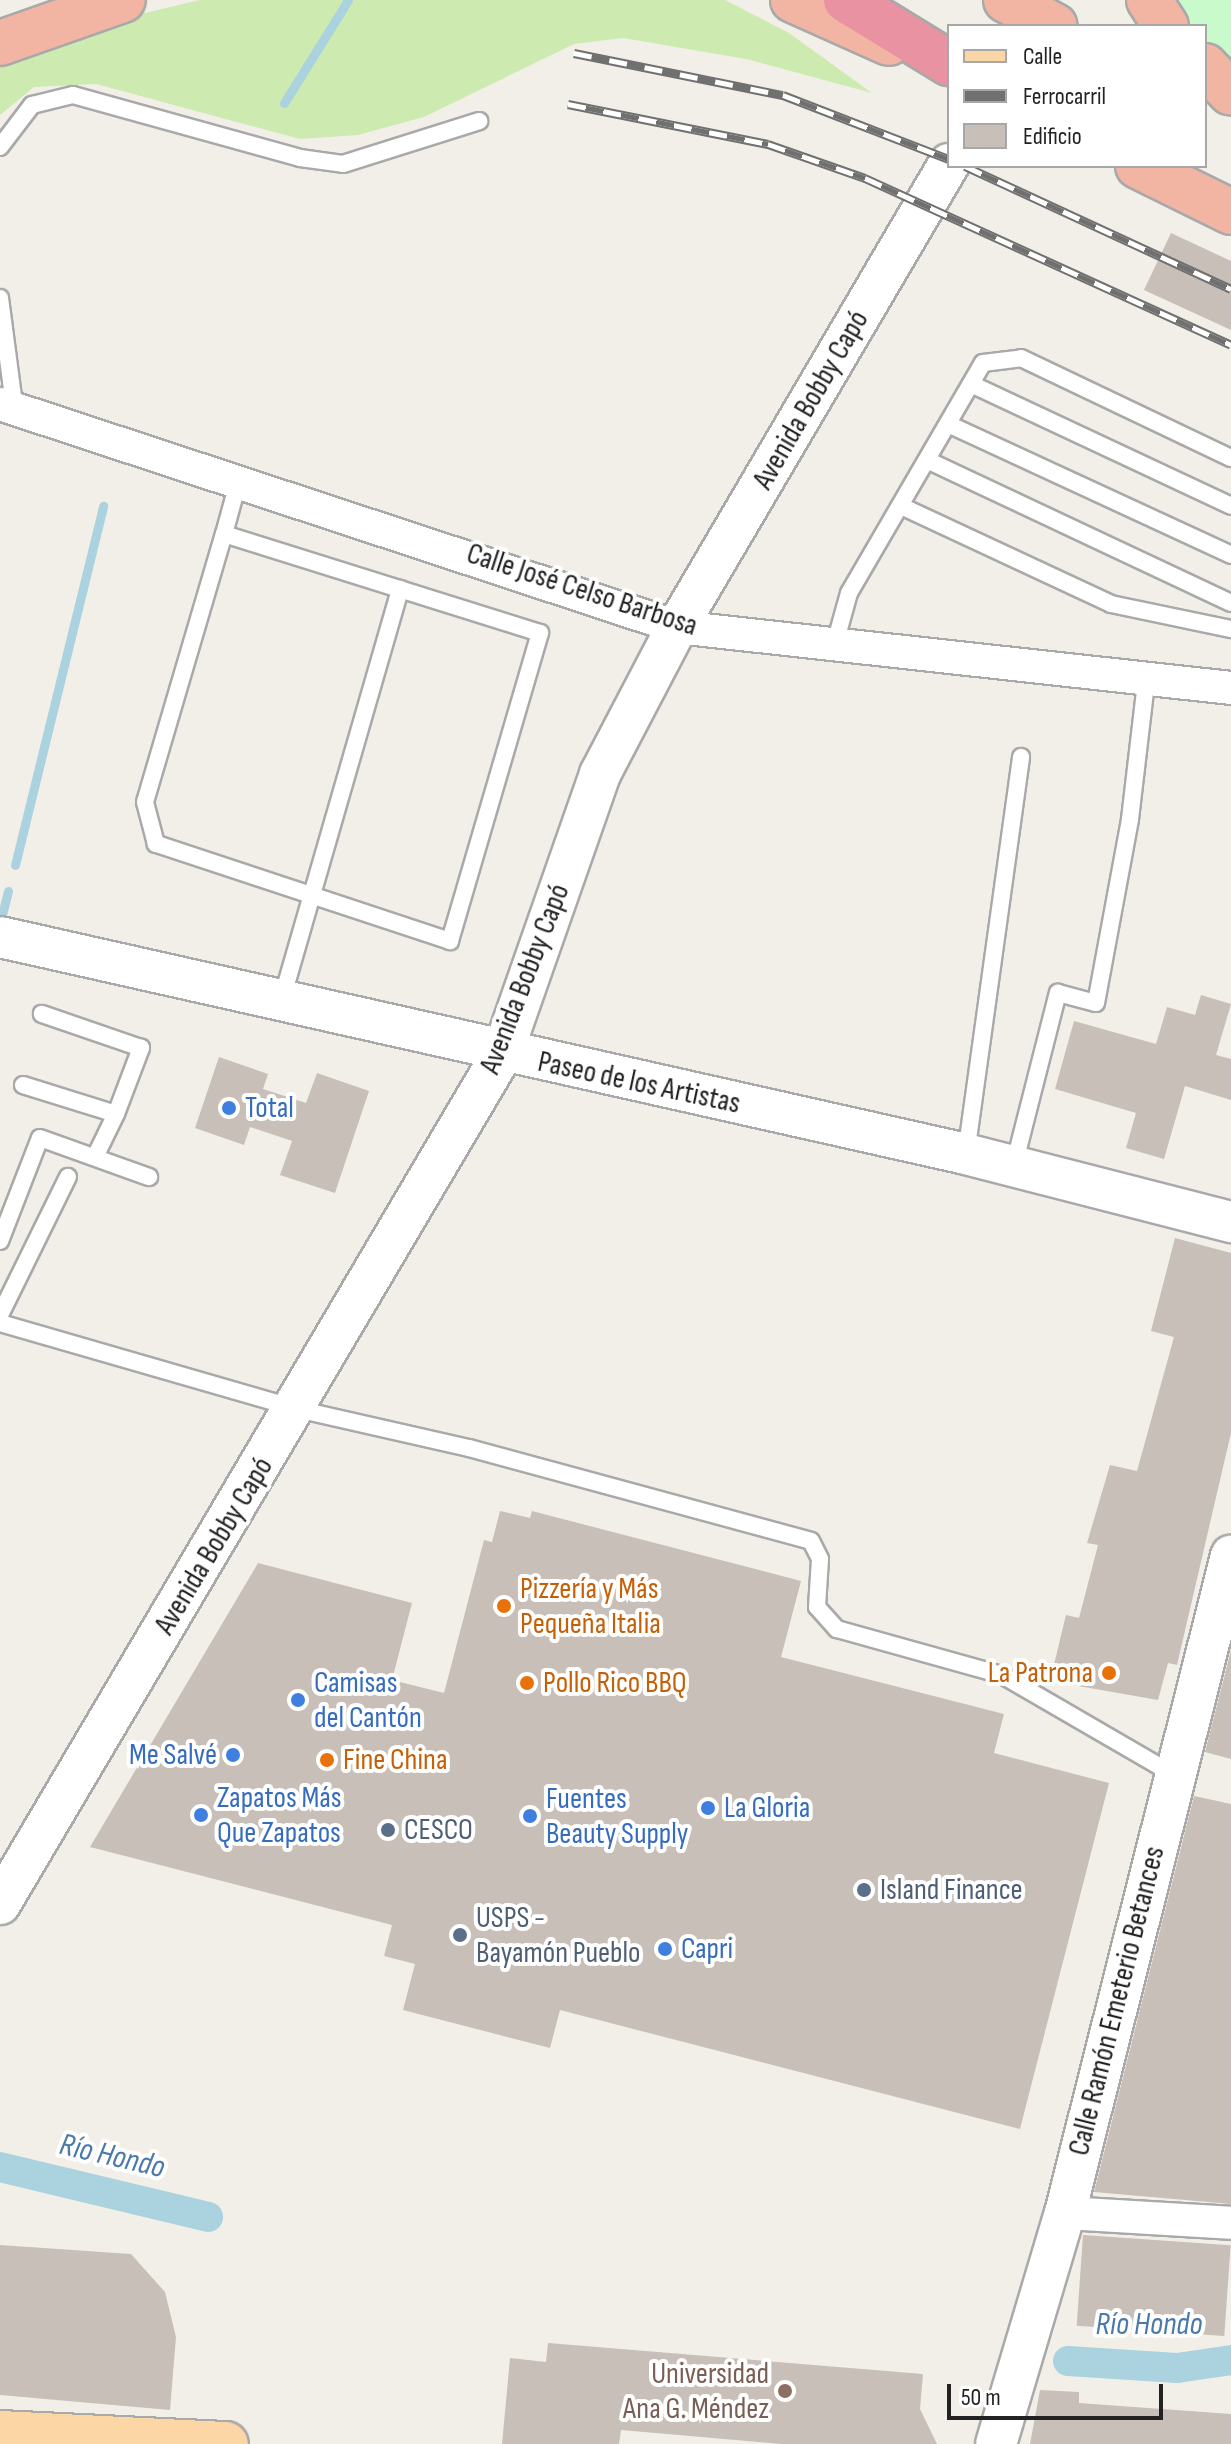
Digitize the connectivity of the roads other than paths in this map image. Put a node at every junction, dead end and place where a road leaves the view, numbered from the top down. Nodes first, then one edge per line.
1 (123, 0) edge
2 (793, 0) edge
3 (846, 0) edge
4 (1149, 0) edge
5 (1165, 24) edge
6 (0, 43) edge
7 (947, 62) edge
8 (1207, 68) edge
9 (947, 69) edge
10 (1231, 93) edge
11 (1207, 97) edge
12 (1231, 109) edge
13 (479, 121) dead end
14 (0, 147) edge
15 (947, 167) edge
16 (1142, 168) edge
17 (1231, 212) edge
18 (0, 298) edge
19 (971, 384) junction
20 (7, 404) edge
21 (948, 424) junction
22 (1231, 458) edge
23 (927, 460) junction
24 (239, 479) junction
25 (901, 506) junction
26 (1231, 506) edge
27 (224, 534) junction
28 (1231, 555) edge
29 (400, 589) junction
30 (1231, 603) edge
31 (677, 627) junction
32 (1231, 629) edge
33 (834, 647) junction
34 (1146, 682) junction
35 (1231, 688) edge
36 (1021, 757) dead end
37 (308, 894) junction
38 (0, 937) edge
39 (280, 1004) junction
40 (42, 1014) dead end
41 (502, 1054) junction
42 (23, 1085) dead end
43 (116, 1114) junction
44 (966, 1154) junction
45 (95, 1157) junction
46 (1014, 1165) junction
47 (68, 1177) dead end
48 (149, 1177) dead end
49 (1231, 1222) edge
50 (0, 1241) edge
51 (0, 1315) edge
52 (0, 1323) edge
53 (297, 1409) junction
54 (1231, 1556) edge
55 (1219, 1652) edge
56 (1173, 1774) junction
57 (0, 1904) edge
58 (1065, 2213) junction
59 (1231, 2223) edge
60 (1000, 2429) edge
61 (0, 2433) edge
62 (226, 2444) edge

1 - 6 highway
2 - 9 highway
3 - 7 highway
4 - 5 highway
8 - 10 highway
11 - 12 highway
13 - 14 lane
15 - 31 street, Avenida Bobby Capó
16 - 17 highway
18 - 20 lane
19 - 21 lane
19 - 22 lane
19 - 26 lane
20 - 24 street, Calle José Celso Barbosa
21 - 23 lane
21 - 28 lane
23 - 25 lane
23 - 30 lane
24 - 27 lane
24 - 31 street, Calle José Celso Barbosa
25 - 32 lane
25 - 33 lane
27 - 29 lane
27 - 37 lane
29 - 37 lane
29 - 37 lane
31 - 33 street, Calle José Celso Barbosa
31 - 41 street, Avenida Bobby Capó
33 - 34 street, Calle José Celso Barbosa
34 - 35 street, Calle José Celso Barbosa
34 - 46 lane
36 - 44 lane
37 - 39 lane
38 - 39 street, Paseo de los Artistas
39 - 41 street, Paseo de los Artistas
40 - 43 lane
41 - 44 street, Paseo de los Artistas
41 - 53 street, Avenida Bobby Capó
42 - 43 lane
43 - 45 lane
44 - 46 street, Paseo de los Artistas
45 - 48 lane
45 - 50 lane
46 - 49 street, Paseo de los Artistas
47 - 51 lane
52 - 53 lane
53 - 56 lane
53 - 57 street, Avenida Bobby Capó
54 - 55 street, Calle Ramón Emeterio Betances
55 - 56 street, Calle Ramón Emeterio Betances
56 - 58 street, Calle Ramón Emeterio Betances
58 - 59 street
58 - 60 street, Calle Ramón Emeterio Betances
61 - 62 main road

